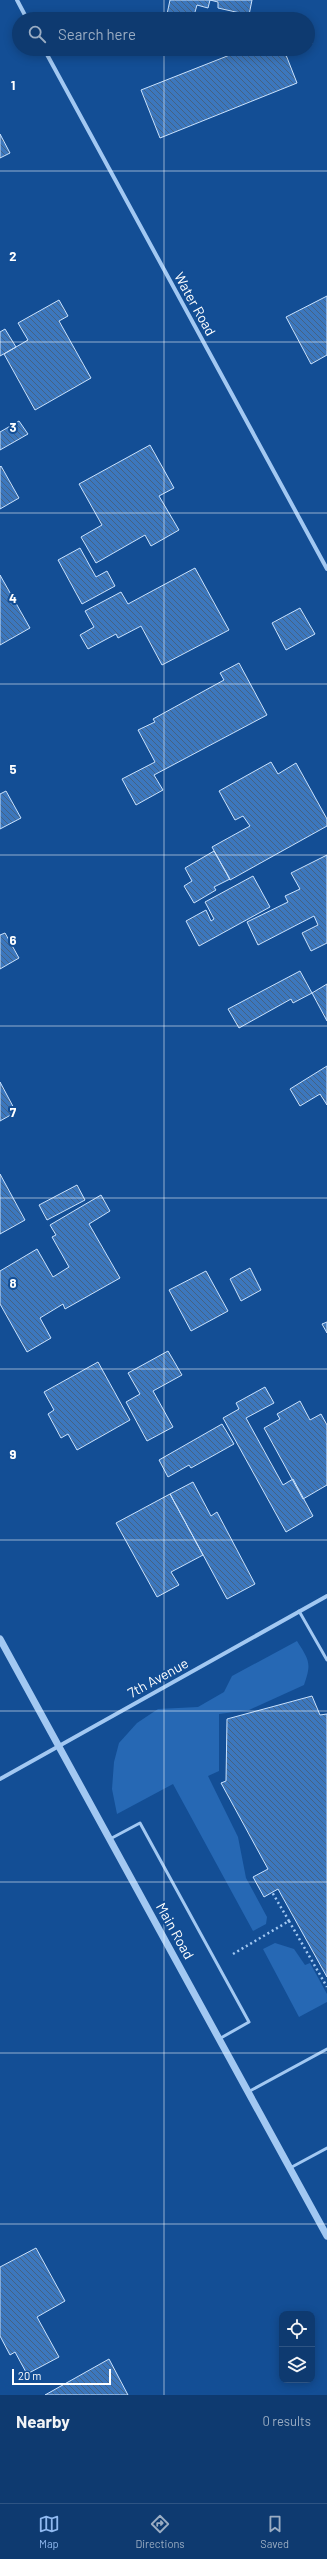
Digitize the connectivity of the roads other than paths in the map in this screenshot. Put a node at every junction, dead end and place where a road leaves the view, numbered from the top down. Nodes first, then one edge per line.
1 (17, 0) edge
2 (23, 12) edge
3 (48, 56) edge
4 (327, 569) edge
5 (327, 1596) edge
6 (299, 1611) junction
7 (0, 1638) edge
8 (327, 1660) edge
9 (59, 1746) junction
10 (0, 1779) edge
11 (110, 1839) junction
12 (219, 2039) junction
13 (327, 2049) edge
14 (248, 2092) junction
15 (327, 2148) edge
16 (290, 2168) junction
17 (327, 2236) edge

1 - 2 street
3 - 4 street, Water Road
5 - 6 street, 7th Avenue
6 - 8 lane
6 - 9 street, 7th Avenue
7 - 9 street, Main Road
9 - 10 street, 7th Avenue
9 - 11 street, Main Road
11 - 12 street, Main Road
11 - 12 lane
12 - 14 street, Main Road
13 - 14 lane
14 - 16 street, Main Road
15 - 16 lane
16 - 17 street, Main Road

